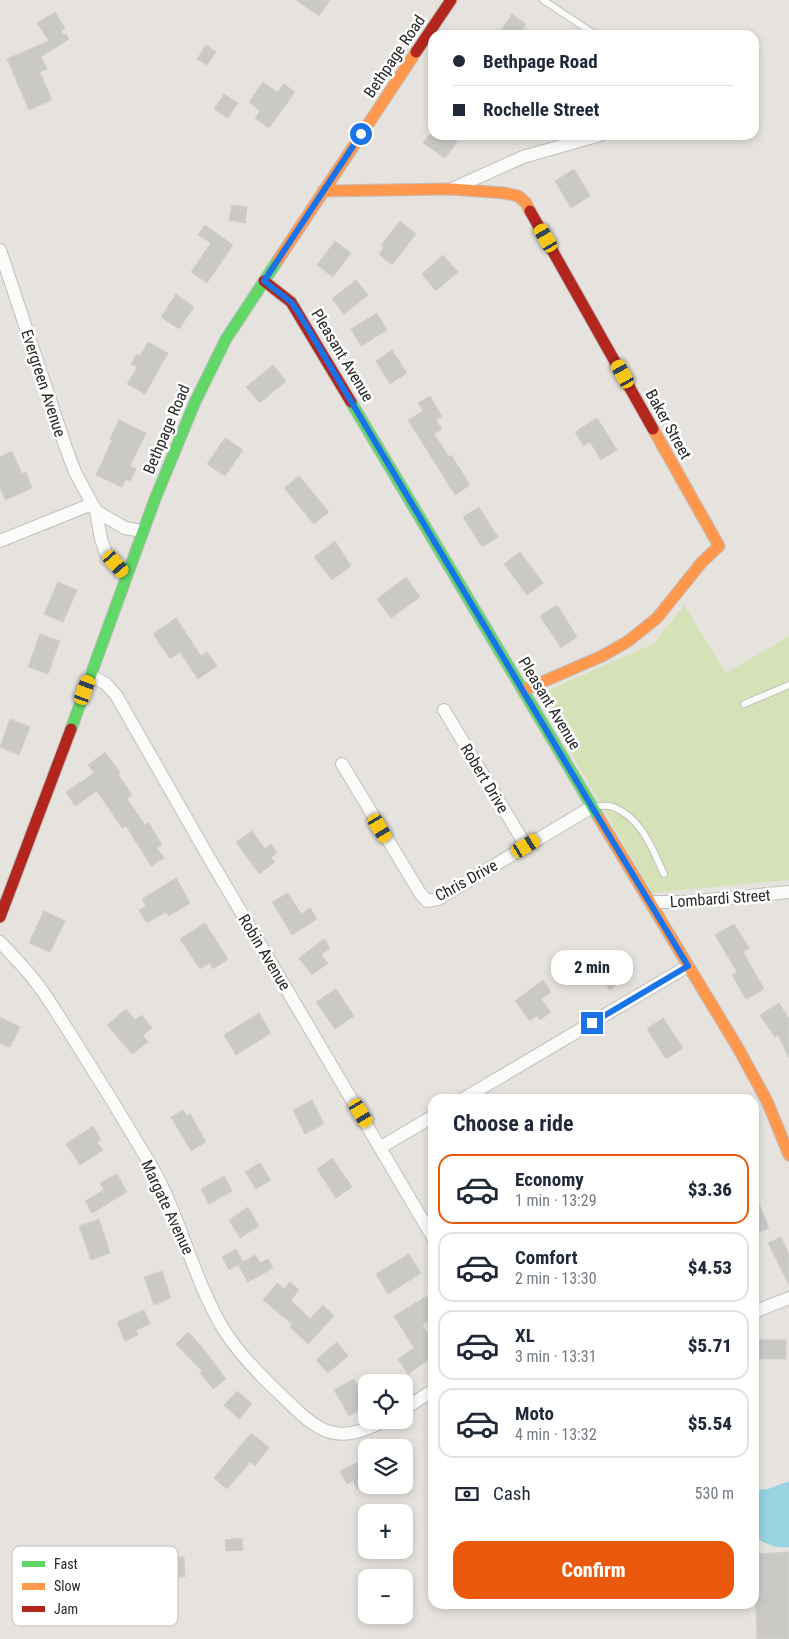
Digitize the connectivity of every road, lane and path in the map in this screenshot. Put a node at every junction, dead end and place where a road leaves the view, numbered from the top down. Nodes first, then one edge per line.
1 (451, 0) edge
2 (543, 0) edge
3 (431, 30) edge
4 (588, 30) edge
5 (428, 35) edge
6 (582, 140) edge
7 (452, 189) junction
8 (324, 191) junction
9 (0, 250) edge
10 (264, 281) junction
11 (94, 508) junction
12 (142, 531) junction
13 (0, 541) edge
14 (126, 576) junction
15 (90, 675) junction
16 (789, 685) edge
17 (524, 690) junction
18 (744, 704) dead end
19 (444, 710) dead end
20 (342, 764) dead end
21 (592, 807) junction
22 (526, 846) junction
23 (664, 874) dead end
24 (789, 892) edge
25 (650, 902) junction
26 (0, 917) edge
27 (0, 942) edge
28 (688, 966) junction
29 (471, 1094) edge
30 (428, 1119) edge
31 (381, 1147) junction
32 (789, 1155) edge
33 (428, 1229) edge
34 (789, 1298) edge
35 (759, 1310) edge
36 (428, 1394) edge
37 (413, 1403) edge
38 (367, 1429) edge

1 - 3 street, Bethpage Road
2 - 4 lane
5 - 8 street, Bethpage Road
6 - 7 street
7 - 8 street, Baker Street
7 - 17 street, Baker Street
8 - 10 street, Bethpage Road
9 - 11 street, Evergreen Avenue
10 - 12 street, Bethpage Road
10 - 17 street, Pleasant Avenue
11 - 12 street
11 - 13 street
11 - 14 street, Evergreen Avenue
12 - 14 street, Bethpage Road
14 - 15 street, Bethpage Road
15 - 26 street, Bethpage Road
15 - 31 street, Robin Avenue
16 - 18 lane
17 - 21 street, Pleasant Avenue
19 - 22 street, Robert Drive
20 - 22 street, Chris Drive
21 - 22 street, Chris Drive
21 - 23 lane
21 - 25 street, Pleasant Avenue
24 - 25 street, Lombardi Street
25 - 28 street, Pleasant Avenue
27 - 38 street, Margate Avenue
28 - 29 street
28 - 32 street, Pleasant Avenue
30 - 31 street
31 - 33 street, Robin Avenue
34 - 35 street
36 - 37 street

